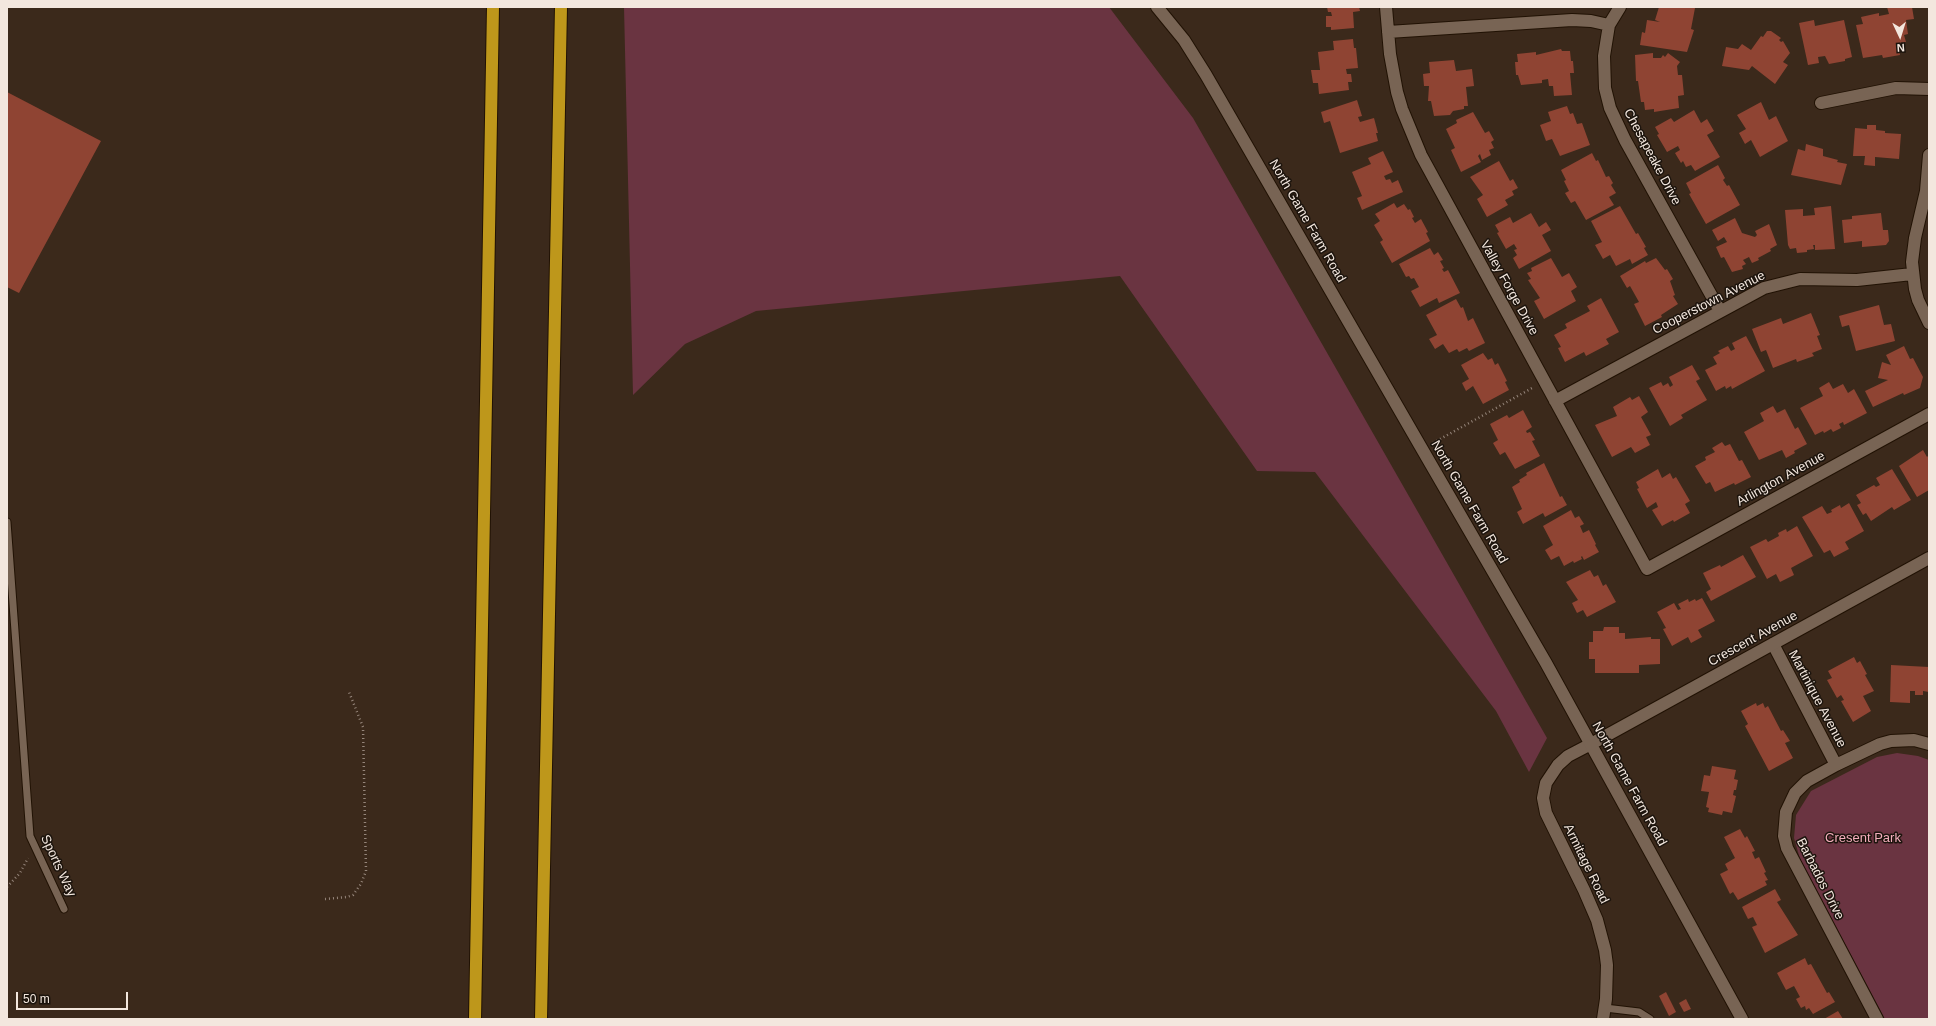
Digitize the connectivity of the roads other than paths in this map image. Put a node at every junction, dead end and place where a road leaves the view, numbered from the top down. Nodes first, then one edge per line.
1 (493, 7) edge
2 (561, 7) edge
3 (1157, 7) edge
4 (1386, 7) edge
5 (1620, 7) edge
6 (1609, 25) junction
7 (1388, 32) junction
8 (1929, 89) edge
9 (1821, 103) dead end
10 (1929, 155) edge
11 (1928, 182) edge
12 (1912, 274) junction
13 (1720, 311) junction
14 (1929, 323) edge
15 (1555, 401) junction
16 (1929, 414) edge
17 (7, 522) edge
18 (1929, 558) edge
19 (1647, 569) joint
20 (1773, 644) junction
21 (1591, 744) junction
22 (1929, 744) edge
23 (1836, 765) junction
24 (64, 909) dead end
25 (1604, 1014) edge
26 (475, 1019) edge
27 (542, 1019) edge
28 (1650, 1019) edge
29 (1742, 1019) edge
30 (1877, 1019) edge

1 - 26 highway
2 - 27 highway
3 - 21 street, North Game Farm Road
4 - 7 street, Valley Forge Drive
5 - 6 street, Chesapeake Drive
6 - 7 street
6 - 13 street, Chesapeake Drive
7 - 15 street, Valley Forge Drive
8 - 9 street
10 - 11 street
11 - 12 street
12 - 13 street, Cooperstown Avenue
12 - 14 street
13 - 15 street, Cooperstown Avenue
15 - 19 street, Valley Forge Drive
16 - 19 street, Arlington Avenue
17 - 24 lane, Sports Way
18 - 20 street, Crescent Avenue
20 - 21 street, Crescent Avenue
20 - 23 street, Martinique Avenue
21 - 25 street, Armitage Road
21 - 29 street, North Game Farm Road
22 - 23 street, Martinique Avenue
23 - 30 street, Barbados Drive
25 - 28 lane

